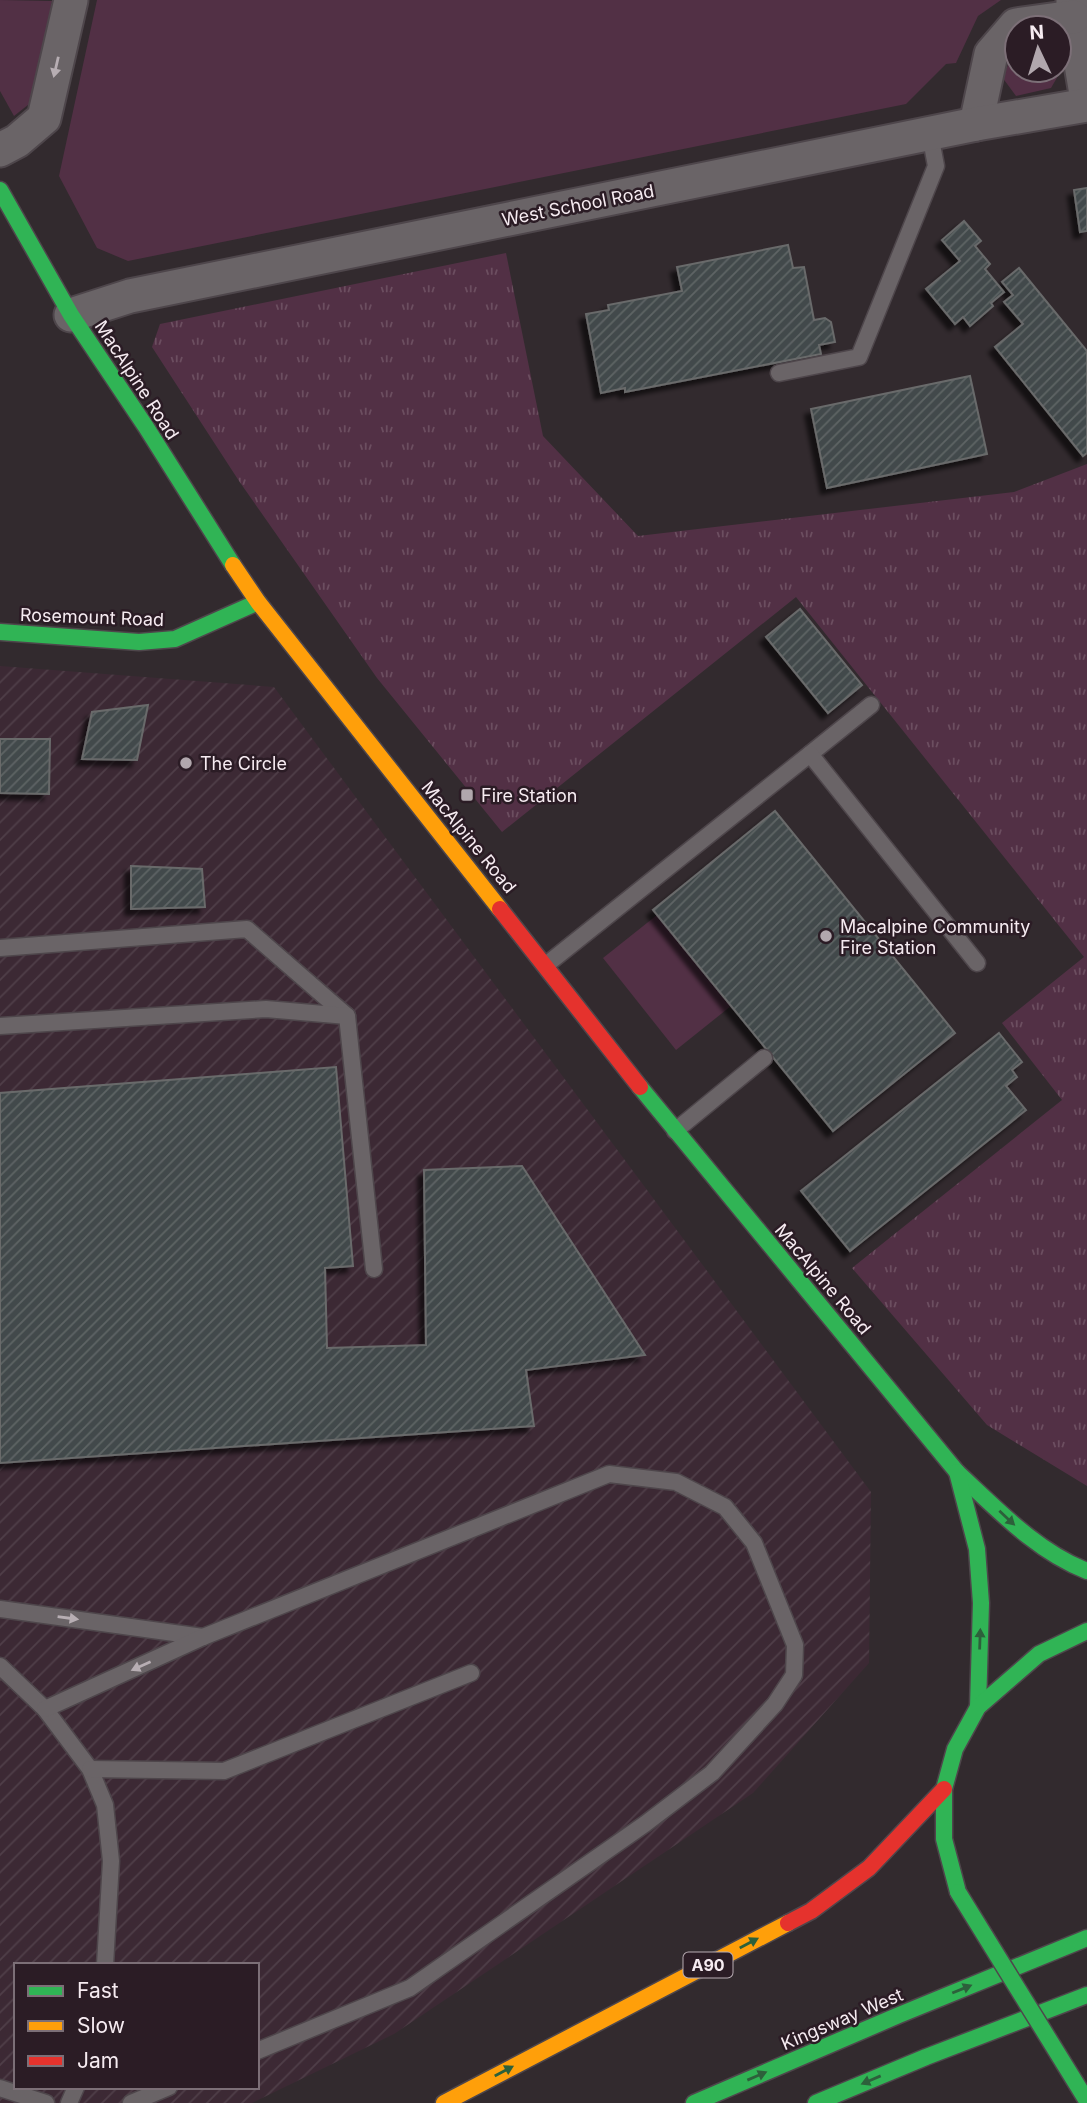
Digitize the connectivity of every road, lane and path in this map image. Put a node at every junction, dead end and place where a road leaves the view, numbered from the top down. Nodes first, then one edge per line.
1 (71, 0) edge
2 (1073, 9) edge
3 (1087, 103) edge
4 (976, 124) junction
5 (930, 134) junction
6 (0, 150) edge
7 (0, 190) edge
8 (71, 315) junction
9 (779, 373) dead end
10 (258, 602) junction
11 (0, 632) edge
12 (871, 705) dead end
13 (810, 754) junction
14 (0, 948) edge
15 (977, 963) dead end
16 (546, 965) junction
17 (347, 1016) junction
18 (0, 1026) edge
19 (765, 1058) dead end
20 (675, 1131) junction
21 (374, 1269) dead end
22 (957, 1472) junction
23 (1087, 1571) edge
24 (0, 1609) edge
25 (1087, 1631) edge
26 (203, 1637) junction
27 (0, 1666) edge
28 (471, 1673) dead end
29 (978, 1707) junction
30 (46, 1709) junction
31 (90, 1769) junction
32 (944, 1789) junction
33 (1087, 1938) edge
34 (105, 1963) edge
35 (1087, 1995) edge
36 (259, 2050) edge
37 (0, 2088) edge
38 (164, 2089) edge
39 (1087, 2101) edge
40 (46, 2103) edge
41 (131, 2103) edge
42 (444, 2103) edge
43 (694, 2103) edge
44 (816, 2103) edge

1 -> 6 street
2 - 3 street
2 - 4 street
3 - 4 street, West School Road
4 - 5 street, West School Road
5 - 8 street, West School Road
5 - 9 lane
7 - 8 main road, MacAlpine Road
8 - 10 main road, MacAlpine Road
10 - 11 main road, Rosemount Road
10 - 16 main road, MacAlpine Road
12 - 13 lane
13 - 15 lane
13 - 16 lane
14 - 17 lane
16 - 20 main road, MacAlpine Road
17 - 18 lane
17 - 21 lane
19 - 20 lane
20 - 22 main road, MacAlpine Road
22 -> 23 main road, MacAlpine Road
29 -> 22 main road, MacAlpine Road
24 -> 26 lane
25 - 29 main road
26 -> 30 lane
26 - 36 lane
27 - 30 lane
28 - 31 lane
29 - 32 main road
30 - 31 lane
31 - 34 lane
32 - 39 main road, bridge
42 -> 32 main road, A90
43 -> 33 main road, Kingsway West
35 -> 44 main road
37 - 40 lane
38 - 41 lane

